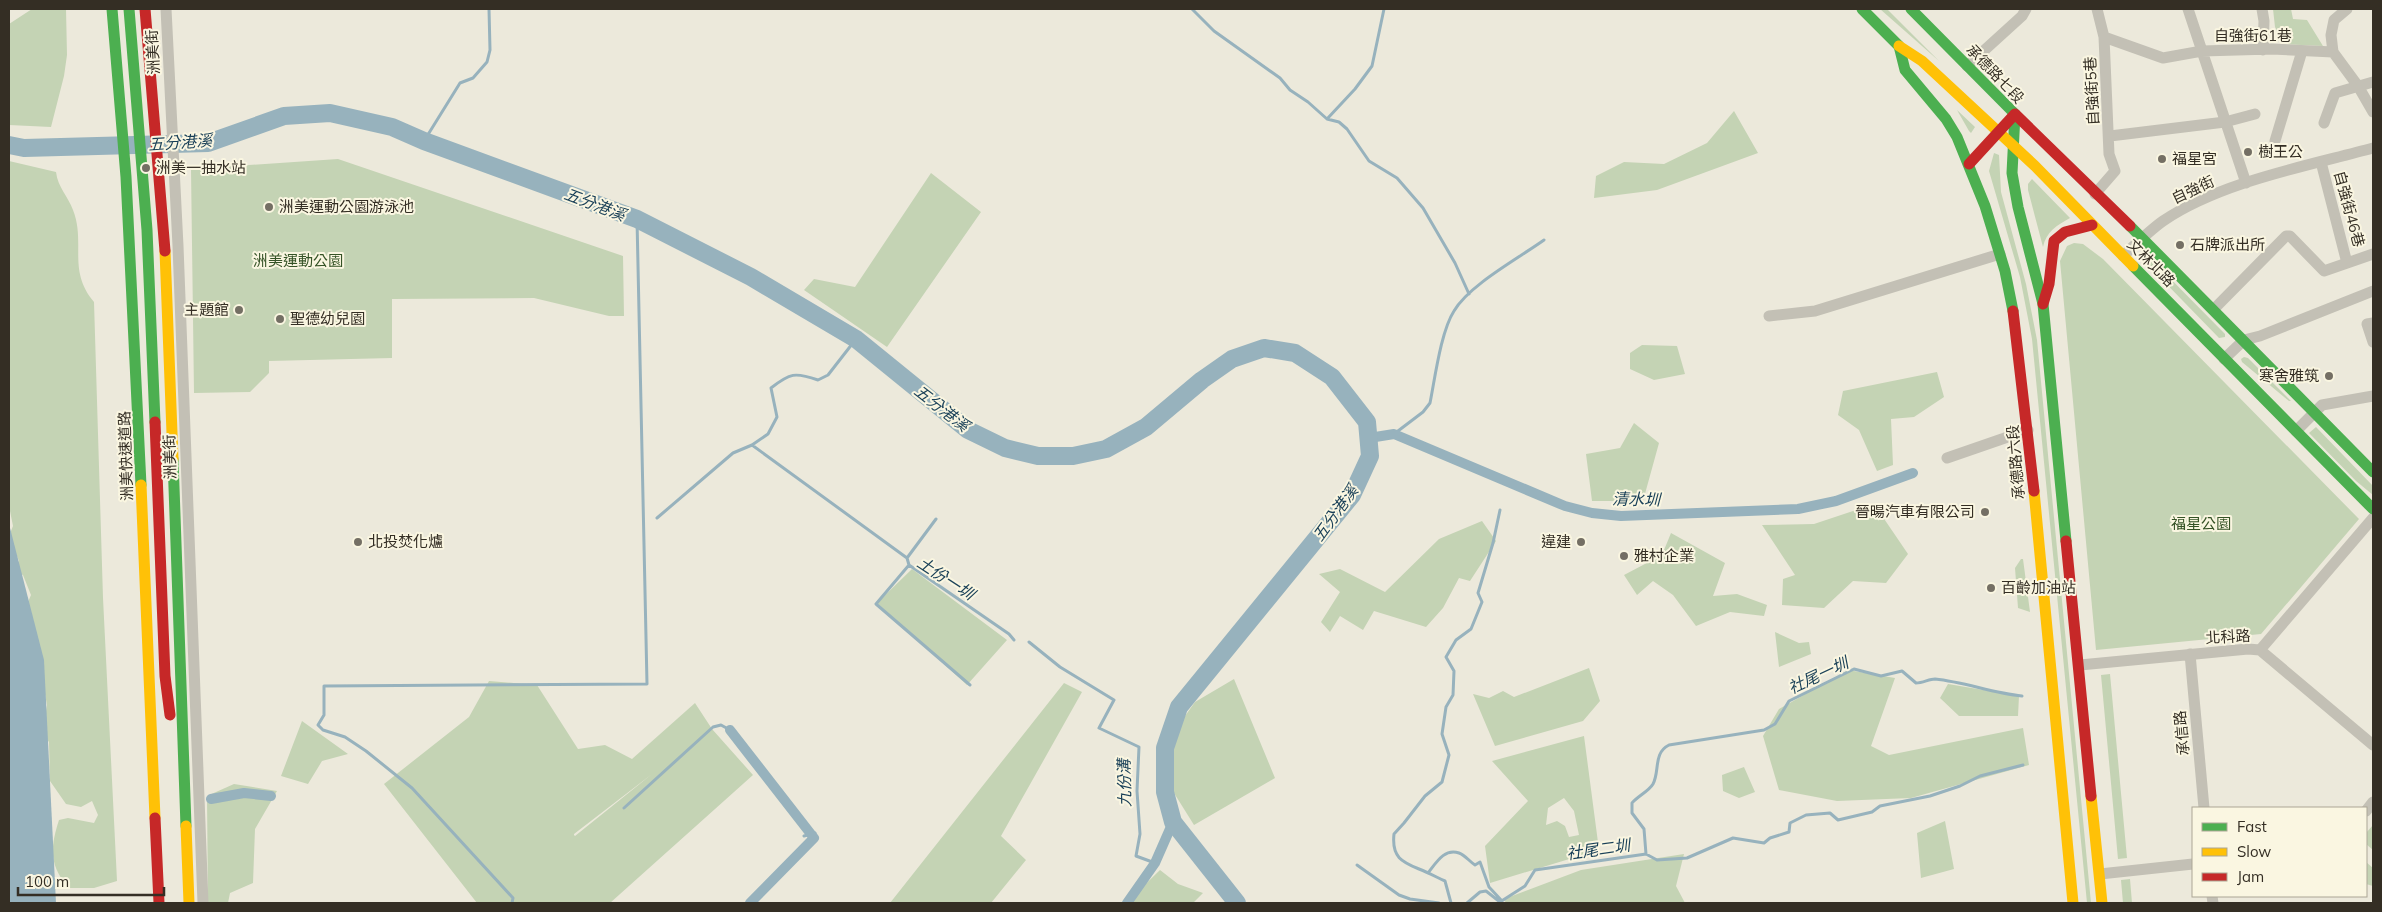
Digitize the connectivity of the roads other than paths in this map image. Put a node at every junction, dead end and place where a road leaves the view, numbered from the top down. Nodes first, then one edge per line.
1 (112, 9) edge
2 (130, 9) edge
3 (145, 9) edge
4 (166, 9) edge
5 (1862, 9) edge
6 (1910, 9) edge
7 (2097, 9) edge
8 (2188, 9) edge
9 (2262, 9) edge
10 (2348, 9) edge
11 (2021, 11) edge
12 (2104, 37) junction
13 (1900, 46) junction
14 (2263, 50) junction
15 (2202, 51) junction
16 (2302, 51) junction
17 (2333, 52) junction
18 (1967, 66) junction
19 (2373, 82) edge
20 (2358, 86) junction
21 (2373, 112) edge
22 (2015, 114) junction
23 (2255, 114) dead end
24 (2225, 122) junction
25 (2324, 123) dead end
26 (1998, 132) junction
27 (2110, 136) junction
28 (2275, 141) dead end
29 (2012, 146) junction
30 (2373, 148) edge
31 (2321, 162) junction
32 (1969, 164) junction
33 (2246, 183) junction
34 (2095, 194) junction
35 (2092, 225) junction
36 (2142, 238) junction
37 (2000, 254) junction
38 (2373, 254) edge
39 (2123, 256) junction
40 (2347, 263) junction
41 (2373, 292) edge
42 (2043, 304) junction
43 (2214, 309) junction
44 (1769, 316) dead end
45 (2373, 323) edge
46 (2244, 340) junction
47 (2373, 342) edge
48 (2224, 359) junction
49 (2373, 396) edge
50 (2316, 413) junction
51 (2028, 430) junction
52 (2296, 431) junction
53 (1947, 458) dead end
54 (2373, 472) edge
55 (2373, 509) edge
56 (2373, 518) edge
57 (2260, 650) junction
58 (2190, 654) junction
59 (2080, 665) junction
60 (165, 676) junction
61 (170, 731) dead end
62 (2373, 745) edge
63 (172, 776) dead end
64 (2204, 807) edge
65 (156, 814) junction
66 (187, 857) junction
67 (2192, 864) edge
68 (2100, 874) junction
69 (159, 903) edge
70 (189, 903) edge
71 (202, 903) edge
72 (2073, 903) edge
73 (2102, 903) edge

1 - 65 main road, 洲美快速道路
2 - 60 main road
3 - 66 main road
4 - 71 street, 洲美街
5 - 13 main road
6 - 18 main road, 承德路七段
7 - 12 street, 自強街5巷
8 - 15 street
9 - 14 street
10 - 17 street
11 - 18 street
12 - 15 street, 自強街61巷
12 - 27 street, 自強街5巷
13 - 26 main road, 文林北路
13 - 32 main road, 承德路六段
14 - 15 street, 自強街61巷
14 - 16 street, 自強街61巷
15 - 24 street
16 - 17 street, 自強街61巷
16 - 28 street
17 - 20 street
18 - 22 main road, 承德路七段
19 - 20 street
20 - 21 street
20 - 25 street
22 - 26 main road
22 - 29 main road, 承德路七段
22 - 34 main road, 文林北路
23 - 24 street
24 - 27 street
24 - 33 street
26 - 29 main road, 文林北路
26 - 32 main road
27 - 34 street, 自強街5巷
29 - 35 main road, 文林北路
29 - 42 main road, 承德路七段
30 - 31 street, 自強街
31 - 33 street, 自強街
31 - 40 street, 自強街46巷
32 - 37 main road, 承德路六段
33 - 36 street, 自強街
34 - 36 main road, 文林北路
35 - 39 main road, 文林北路
35 - 42 main road
36 - 39 street, 自強街
36 - 43 main road, 文林北路
37 - 44 street
37 - 51 main road, 承德路六段
38 - 40 street, 自強街46巷
39 - 48 main road, 文林北路
40 - 43 street, 自強街46巷
41 - 46 street
42 - 59 main road
43 - 46 main road, 文林北路
45 - 47 street
46 - 48 street
46 - 50 main road, 文林北路
48 - 52 main road, 文林北路
49 - 50 street
50 - 52 street
50 - 54 main road, 文林北路
51 - 53 street
51 - 72 main road, 承德路六段
52 - 55 main road, 文林北路
56 - 57 street
57 - 58 street, 北科路
57 - 62 street, 北科路
58 - 59 street, 北科路
58 - 64 street, 承信路
59 - 68 main road
60 - 61 main road
60 - 65 main road
63 - 66 main road
65 - 69 main road, 洲美快速道路
66 - 70 main road
67 - 68 street
68 - 73 main road

